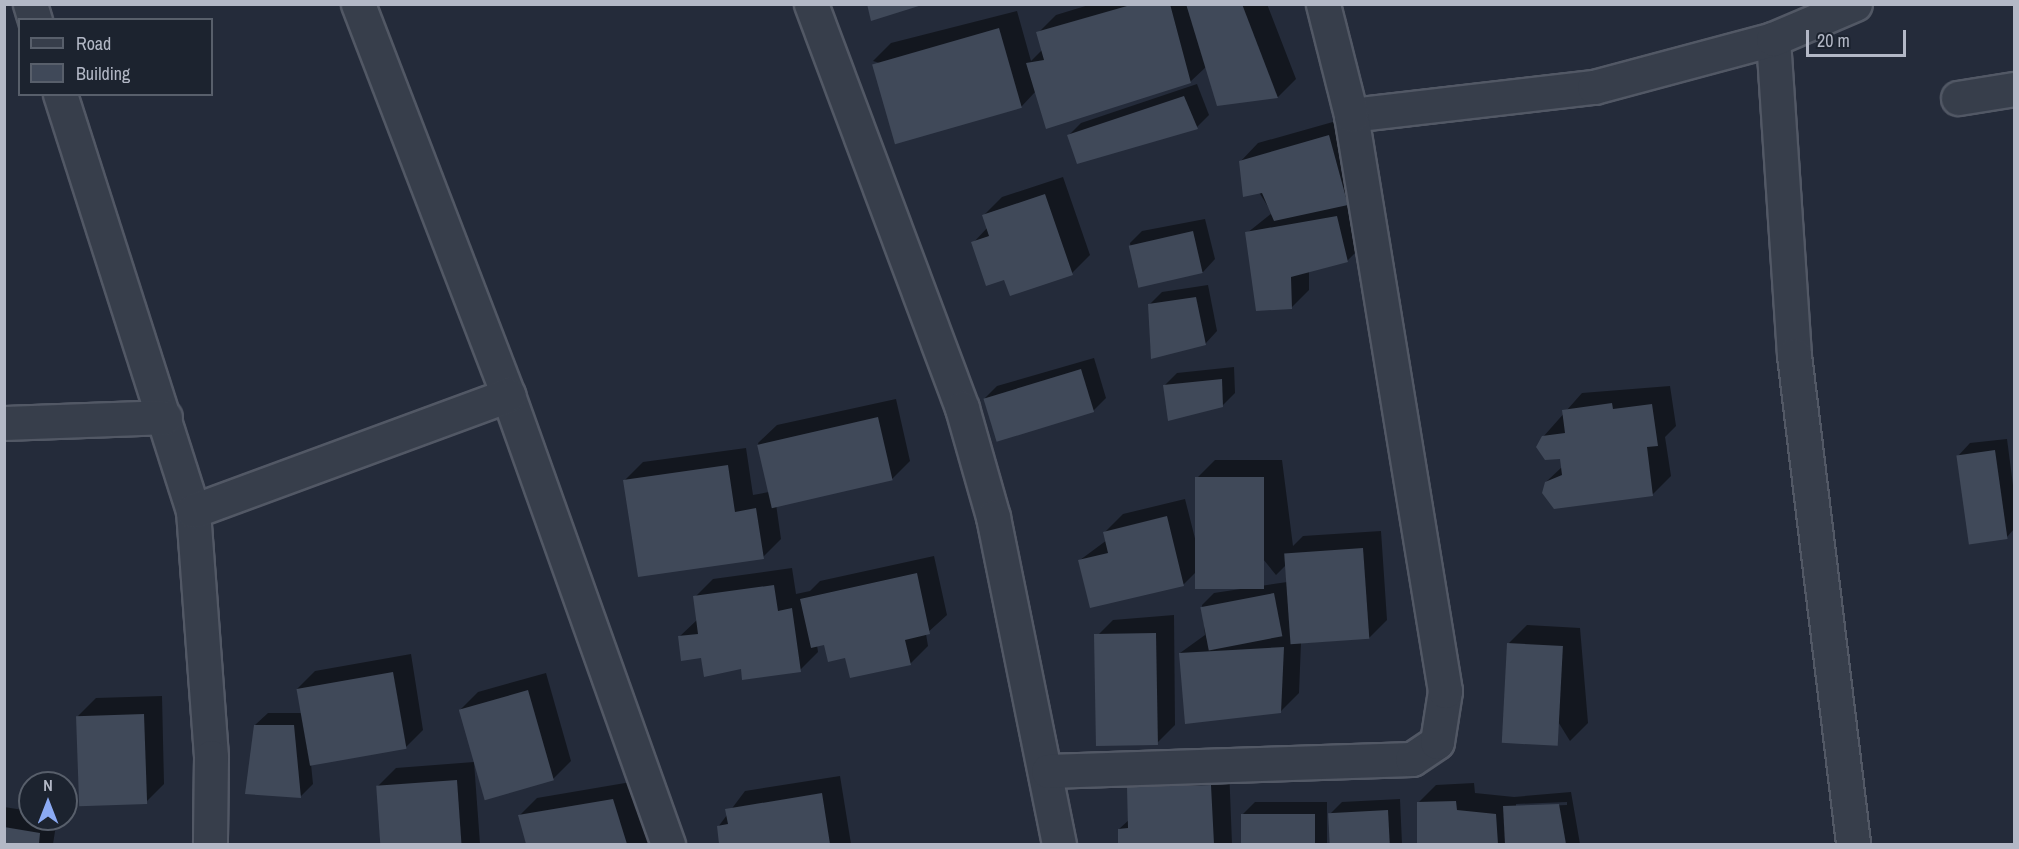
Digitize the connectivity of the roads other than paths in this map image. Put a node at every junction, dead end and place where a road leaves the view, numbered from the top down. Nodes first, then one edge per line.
1 (358, 4) edge
2 (811, 4) edge
3 (1323, 4) edge
4 (1855, 4) edge
5 (1773, 39) junction
6 (2014, 89) edge
7 (61, 96) edge
8 (1958, 98) dead end
9 (1351, 115) junction
10 (508, 395) junction
11 (165, 417) junction
12 (4, 423) edge
13 (193, 511) junction
14 (1048, 771) junction
15 (210, 844) edge
16 (668, 844) edge
17 (1059, 844) edge
18 (1853, 844) edge

1 - 10 street
2 - 14 street
3 - 9 street
4 - 5 street
5 - 9 street
5 - 18 street
6 - 8 street
7 - 11 street
9 - 14 street
10 - 13 street
10 - 16 street
11 - 12 street
11 - 13 street
13 - 15 street
14 - 17 street

